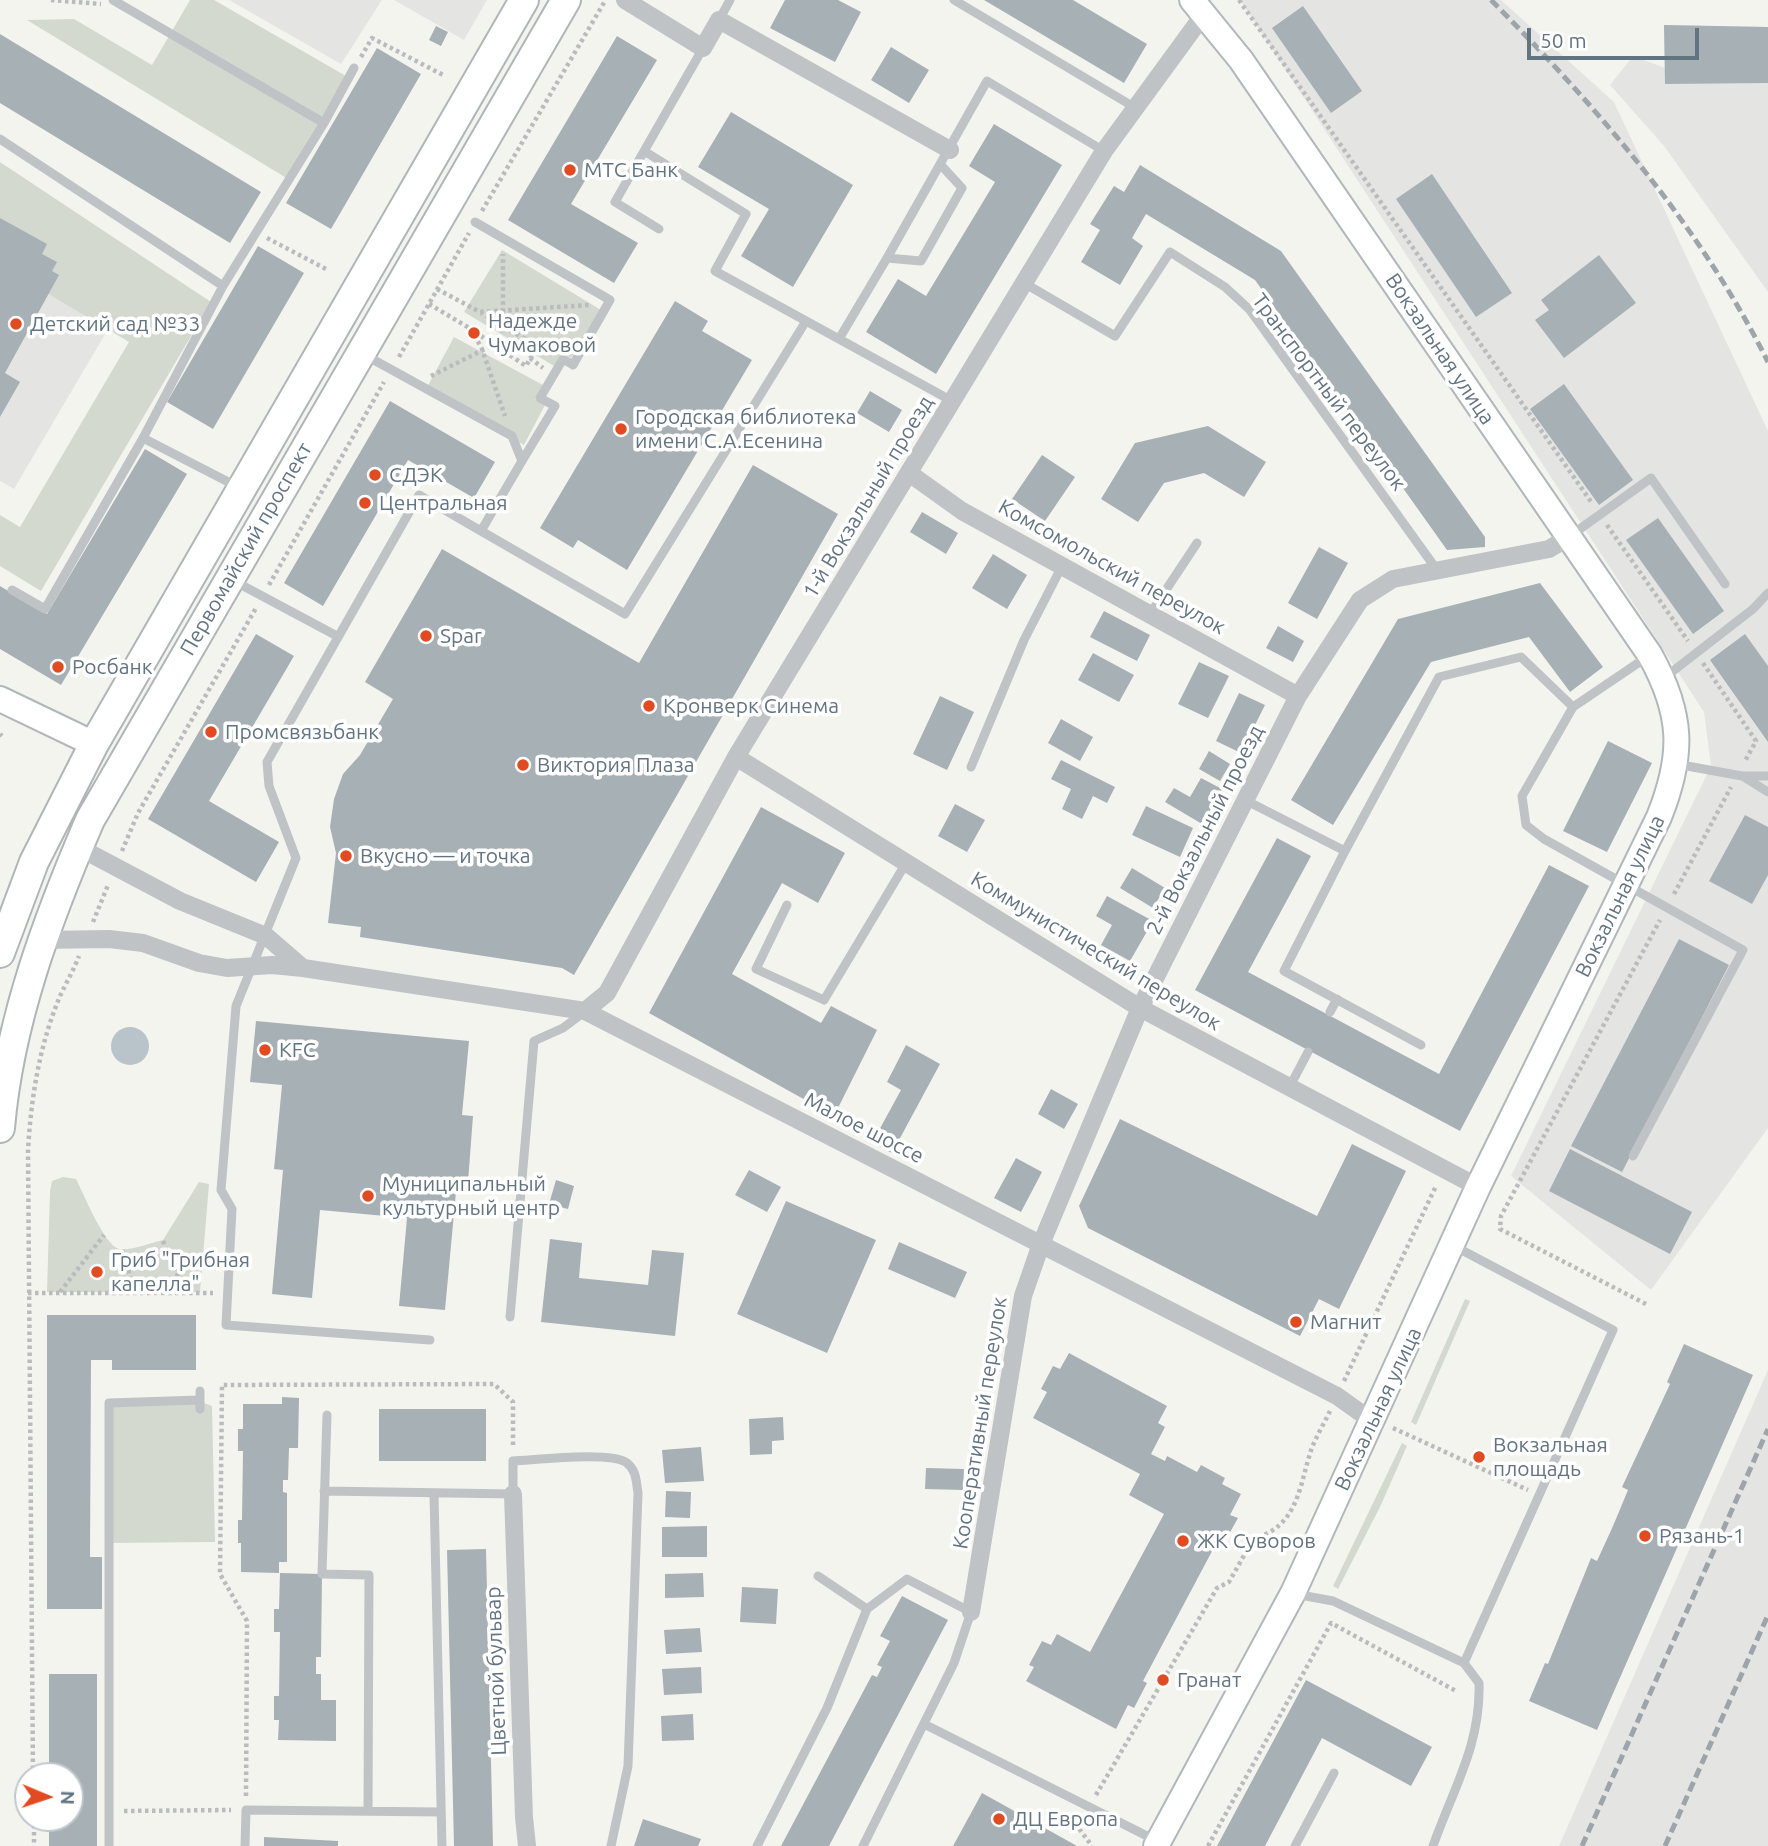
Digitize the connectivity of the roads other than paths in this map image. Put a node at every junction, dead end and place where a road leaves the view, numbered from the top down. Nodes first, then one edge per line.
1 (524, 0) edge
2 (566, 0) edge
3 (625, 0) edge
4 (730, 0) edge
5 (954, 0) edge
6 (116, 3) edge
7 (1198, 7) edge
8 (719, 20) junction
9 (703, 48) junction
10 (355, 68) road end
11 (1134, 107) junction
12 (324, 123) junction
13 (0, 139) edge
14 (644, 151) junction
15 (1104, 151) junction
16 (945, 157) junction
17 (475, 222) road end
18 (659, 229) dead end
19 (887, 258) junction
20 (1024, 283) junction
21 (223, 286) junction
22 (806, 321) junction
23 (839, 339) junction
24 (360, 353) junction
25 (952, 401) junction
26 (143, 438) junction
27 (522, 461) junction
28 (909, 473) junction
29 (241, 489) junction
30 (481, 531) junction
31 (1569, 537) junction
32 (1197, 543) dead end
33 (1062, 566) junction
34 (1437, 570) junction
35 (229, 578) junction
36 (1726, 584) dead end
37 (12, 590) dead end
38 (1768, 593) edge
39 (1150, 614) junction
40 (337, 636) junction
41 (1650, 655) junction
42 (1663, 679) junction
43 (1298, 696) junction
44 (0, 699) edge
45 (1573, 707) junction
46 (93, 744) junction
47 (736, 757) junction
48 (1676, 764) junction
49 (971, 767) dead end
50 (1740, 775) junction
51 (1768, 776) edge
52 (1768, 792) edge
53 (1245, 800) junction
54 (79, 847) junction
55 (1345, 852) junction
56 (906, 863) junction
57 (1626, 883) junction
58 (787, 905) dead end
59 (266, 936) junction
60 (42, 940) junction
61 (0, 953) edge
62 (255, 966) junction
63 (303, 968) junction
64 (1336, 999) junction
65 (1140, 1008) junction
66 (585, 1012) junction
67 (1330, 1012) dead end
68 (1421, 1045) dead end
69 (1308, 1052) dead end
70 (1289, 1088) junction
71 (0, 1118) edge
72 (0, 1128) edge
73 (1633, 1156) dead end
74 (1478, 1187) junction
75 (1041, 1244) junction
76 (1452, 1245) junction
77 (510, 1317) dead end
78 (430, 1340) dead end
79 (200, 1400) dead end
80 (327, 1415) dead end
81 (1372, 1421) junction
82 (324, 1491) junction
83 (434, 1494) junction
84 (513, 1494) junction
85 (818, 1576) dead end
86 (1293, 1593) junction
87 (867, 1609) junction
88 (971, 1612) junction
89 (1464, 1663) junction
90 (924, 1724) junction
91 (1334, 1773) dead end
92 (368, 1811) junction
93 (441, 1812) junction
94 (1157, 1844) edge
95 (109, 1846) edge
96 (245, 1846) edge
97 (442, 1846) edge
98 (527, 1846) edge
99 (611, 1846) edge
100 (757, 1846) edge
101 (863, 1846) edge
102 (1295, 1846) edge
103 (1433, 1846) edge

1 - 29 main road, Первомайский проспект
2 - 24 main road, Первомайский проспект
3 - 9 street
4 - 8 lane
5 - 11 lane
6 - 12 lane
7 - 11 street, 1-й Вокзальный проезд
7 - 31 main road, Вокзальная улица
8 - 9 street
8 - 16 street
9 - 14 lane
10 - 12 lane
11 - 15 street, 1-й Вокзальный проезд
12 - 21 lane
13 - 21 lane
14 - 18 lane
14 - 22 lane
15 - 16 lane
15 - 20 street, 1-й Вокзальный проезд
16 - 19 lane
16 - 19 lane
17 - 27 lane
19 - 23 lane
20 - 25 street, 1-й Вокзальный проезд
20 - 34 lane, Транспортный переулок
21 - 26 lane
22 - 23 lane
22 - 30 lane
23 - 25 lane
24 - 27 lane
24 - 35 main road, Первомайский проспект
25 - 28 street, 1-й Вокзальный проезд
26 - 29 lane
26 - 37 lane
27 - 30 lane
28 - 33 street, Комсомольский переулок
28 - 47 street, 1-й Вокзальный проезд
29 - 46 main road, Первомайский проспект
30 - 40 lane
31 - 34 street, 2-й Вокзальный проезд
31 - 36 lane
31 - 41 main road, Вокзальная улица
32 - 39 lane
33 - 39 street, Комсомольский переулок
33 - 49 lane
34 - 43 street, 2-й Вокзальный проезд
35 - 40 lane
35 - 54 main road, Первомайский проспект
38 - 42 lane
39 - 43 street, Комсомольский переулок
40 - 59 lane
41 - 42 main road, Вокзальная улица
41 - 45 lane
42 - 48 main road, Вокзальная улица
43 - 53 street, 2-й Вокзальный проезд
44 - 46 main road
45 - 55 lane
45 - 57 lane
46 - 61 main road, Первомайский проспект
47 - 56 street, Коммунистический переулок
47 - 66 street, 1-й Вокзальный проезд
48 - 50 lane
48 - 57 main road, Вокзальная улица
50 - 51 lane
50 - 52 lane
53 - 55 lane
53 - 65 street, 2-й Вокзальный проезд
54 - 59 street
54 - 60 main road, Первомайский проспект
55 - 64 lane
56 - 58 lane
56 - 65 street, Коммунистический переулок
57 - 73 lane
57 - 74 main road, Вокзальная улица
59 - 62 lane
59 - 63 street
60 - 62 street, Малое шоссе
60 - 71 main road, Первомайский проспект
62 - 63 street, Малое шоссе
62 - 78 lane
63 - 66 street, Малое шоссе
64 - 67 lane
64 - 68 lane
65 - 70 street, Коммунистический переулок
65 - 75 street, 2-й Вокзальный проезд
66 - 75 street, Малое шоссе
66 - 77 lane
69 - 70 lane
70 - 74 street, Коммунистический переулок
71 - 72 main road, Первомайский проспект
74 - 76 main road, Вокзальная улица
75 - 81 street, Малое шоссе
75 - 88 street, Кооперативный переулок
76 - 81 main road, Вокзальная улица
76 - 89 lane
79 - 95 lane
80 - 82 lane
81 - 86 main road, Вокзальная улица
82 - 83 lane
82 - 92 lane
83 - 84 lane
83 - 93 lane
84 - 98 street, Цветной бульвар
84 - 99 lane
85 - 87 lane
86 - 89 lane
86 - 94 main road, Вокзальная улица
87 - 88 lane
87 - 100 lane
88 - 90 lane
89 - 103 lane
90 - 94 lane
90 - 101 lane
91 - 102 lane
92 - 93 lane
92 - 96 lane
93 - 97 lane

